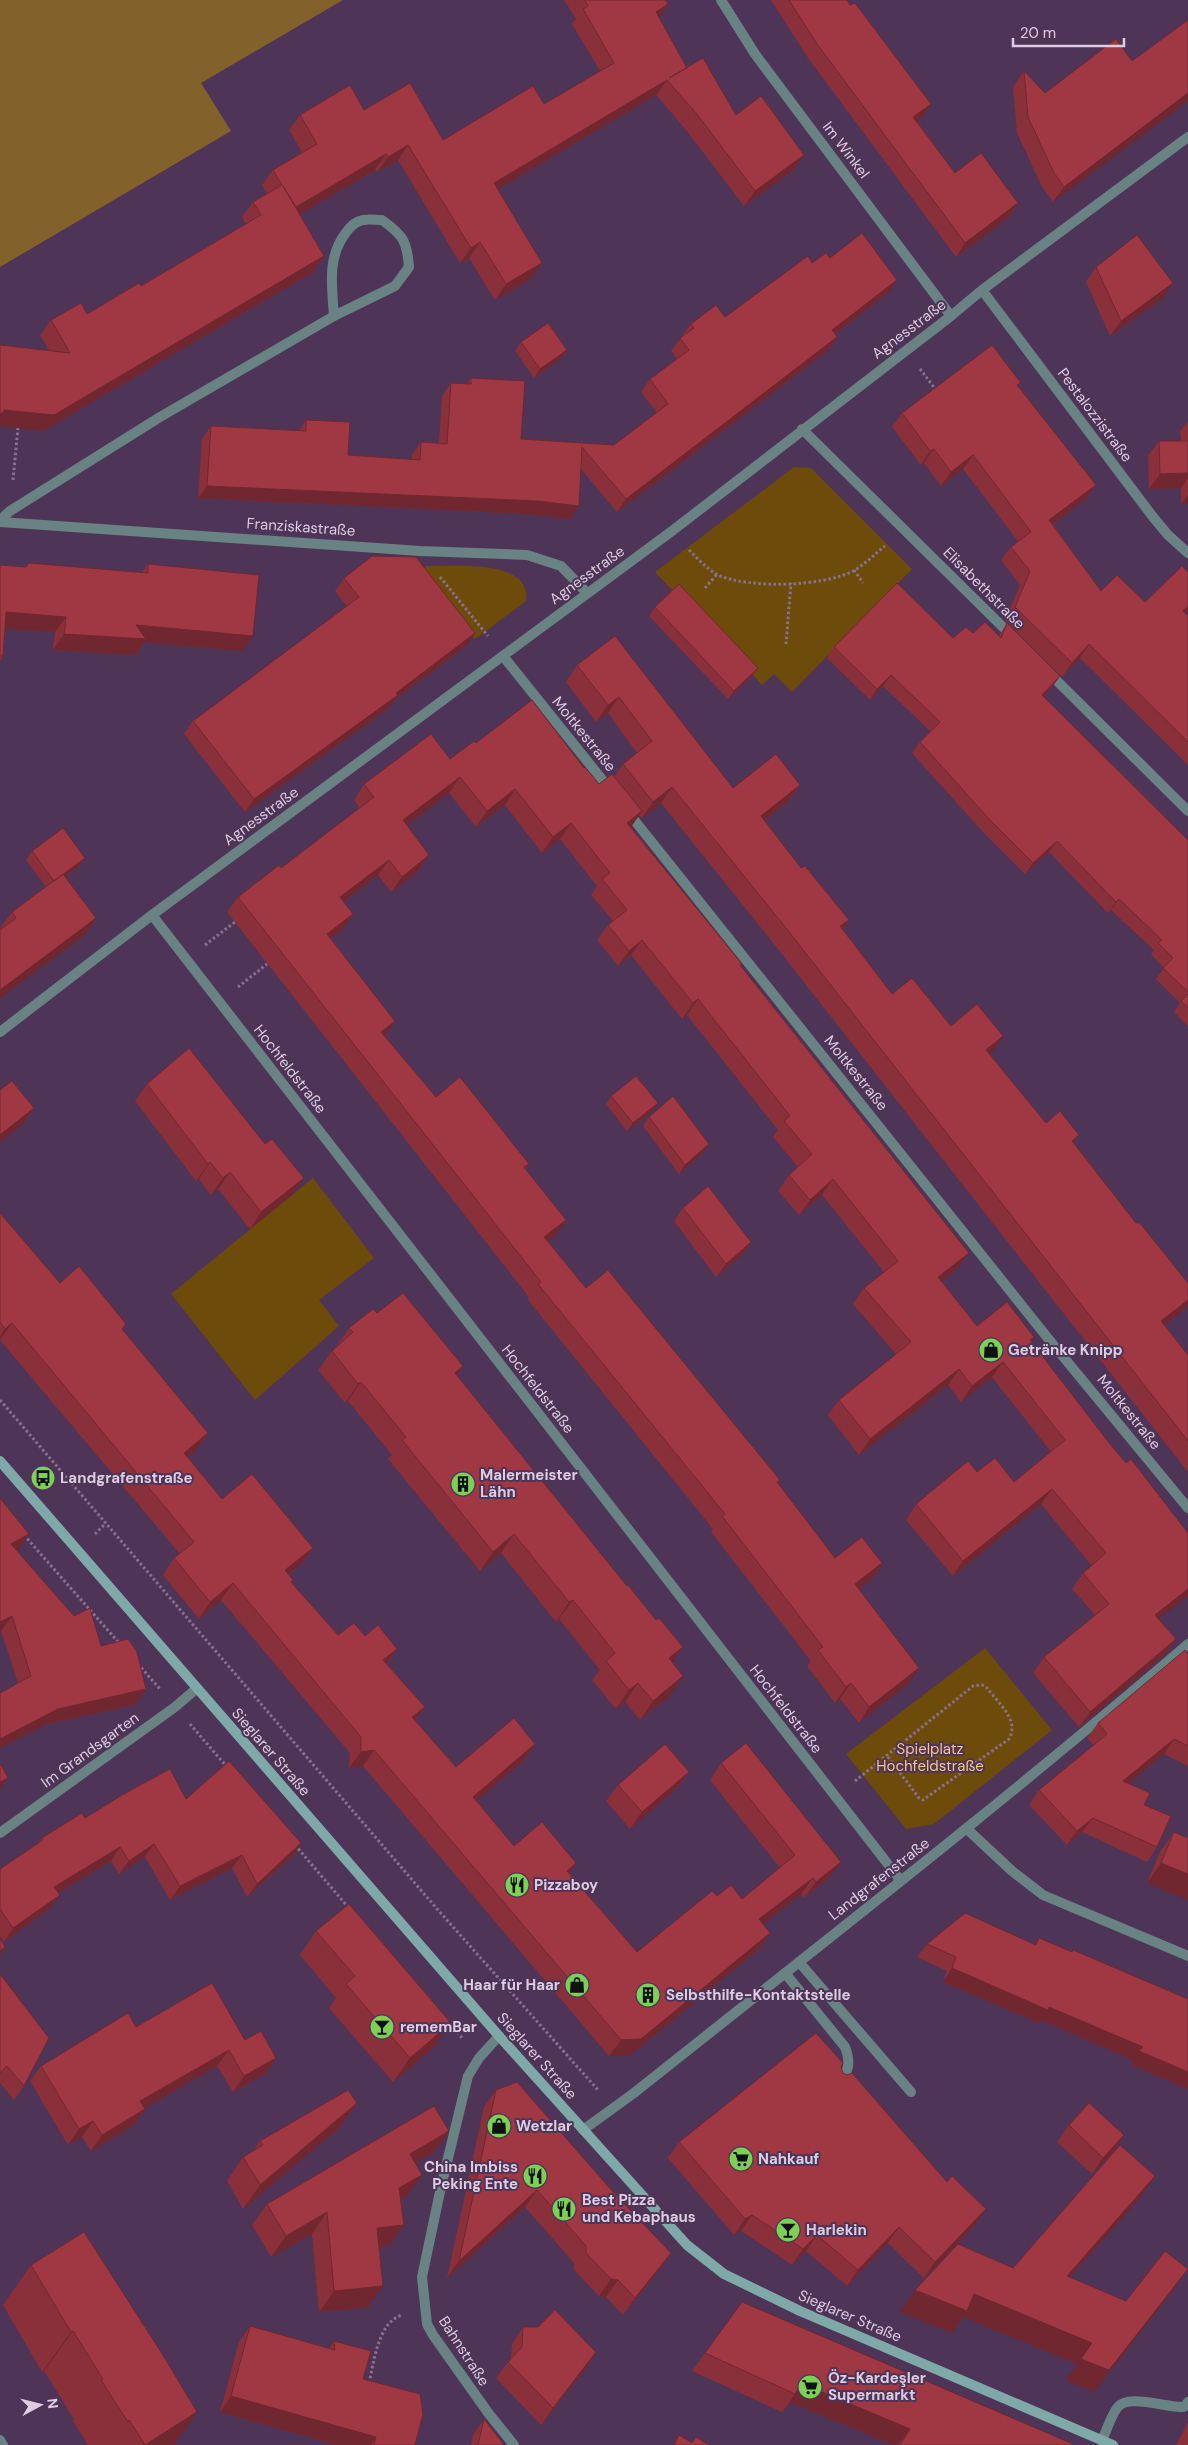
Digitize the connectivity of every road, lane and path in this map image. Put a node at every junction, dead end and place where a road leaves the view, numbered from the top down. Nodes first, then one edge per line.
1 (721, 0) edge
2 (1188, 137) edge
3 (982, 290) junction
4 (334, 316) junction
5 (951, 316) junction
6 (18, 428) edge
7 (802, 429) junction
8 (10, 511) junction
9 (0, 521) edge
10 (903, 529) junction
11 (672, 531) junction
12 (420, 551) junction
13 (1188, 553) edge
14 (854, 570) junction
15 (718, 574) junction
16 (790, 583) junction
17 (863, 583) dead end
18 (705, 588) dead end
19 (587, 594) junction
20 (786, 644) dead end
21 (1021, 646) edge
22 (503, 656) junction
23 (1042, 667) edge
24 (1188, 811) edge
25 (152, 915) junction
26 (235, 922) dead end
27 (186, 960) junction
28 (267, 964) dead end
29 (219, 1001) junction
30 (0, 1032) edge
31 (0, 1400) edge
32 (0, 1461) edge
33 (1188, 1508) edge
34 (106, 1523) junction
35 (20, 1530) edge
36 (93, 1536) dead end
37 (1188, 1644) edge
38 (123, 1648) edge
39 (136, 1663) edge
40 (196, 1689) junction
41 (175, 1707) junction
42 (888, 1757) junction
43 (233, 1774) edge
44 (835, 1797) junction
45 (967, 1829) junction
46 (0, 1833) edge
47 (291, 1841) edge
48 (901, 1881) junction
49 (350, 1908) edge
50 (1188, 1956) edge
51 (799, 1962) junction
52 (785, 1973) junction
53 (446, 2021) edge
54 (498, 2036) junction
55 (479, 2058) junction
56 (837, 2084) edge
57 (911, 2092) dead end
58 (613, 2107) junction
59 (583, 2130) junction
60 (424, 2308) junction
61 (367, 2387) edge
62 (1188, 2402) edge
63 (0, 2440) edge
64 (1102, 2440) junction
65 (3, 2445) edge
66 (514, 2445) edge
67 (1113, 2445) edge

1 - 5 street, Im Winkel
2 - 3 street, Agnesstraße
3 - 5 street, Agnesstraße
3 - 13 street, Pestalozzistraße
4 - 4 street, Franziskastraße
4 - 8 street, Franziskastraße
5 - 7 street, Agnesstraße
6 - 8 path
7 - 10 street, Elisabethstraße
7 - 11 street, Agnesstraße
8 - 9 street, Franziskastraße
9 - 12 street, Franziskastraße
10 - 14 path
10 - 21 street, Elisabethstraße
11 - 15 path
11 - 19 street, Agnesstraße
12 - 19 street, Franziskastraße
12 - 22 path
14 - 16 path
14 - 17 path
15 - 16 path
15 - 18 path
16 - 20 path
19 - 22 street, Agnesstraße
22 - 25 street, Agnesstraße
22 - 33 street, Moltkestraße
23 - 24 street
25 - 27 street, Hochfeldstraße
25 - 30 street, Agnesstraße
26 - 27 path
27 - 29 street, Hochfeldstraße
28 - 29 path
29 - 44 street, Hochfeldstraße
31 - 34 path
32 - 40 street, Sieglarer Straße
34 - 36 path
34 - 58 path
35 - 38 path
37 - 45 street, Landgrafenstraße
39 - 41 path
40 - 41 street, Im Grandsgarten
40 - 54 street, Sieglarer Straße
41 - 43 path
41 - 46 street, Im Grandsgarten
42 - 42 path
42 - 44 path
44 - 48 street, Hochfeldstraße
45 - 48 street, Landgrafenstraße
45 - 50 street
47 - 49 path
48 - 51 street, Landgrafenstraße
51 - 52 street, Landgrafenstraße
51 - 57 street
52 - 56 street
52 - 58 street, Landgrafenstraße
53 - 55 path
54 - 55 street, Bahnstraße
54 - 59 street, Sieglarer Straße
55 - 60 street, Bahnstraße
58 - 59 street, Landgrafenstraße
59 - 64 street, Sieglarer Straße
60 - 61 path
60 - 66 street, Bahnstraße
62 - 64 street
63 - 65 street
64 - 67 street, Sieglarer Straße

